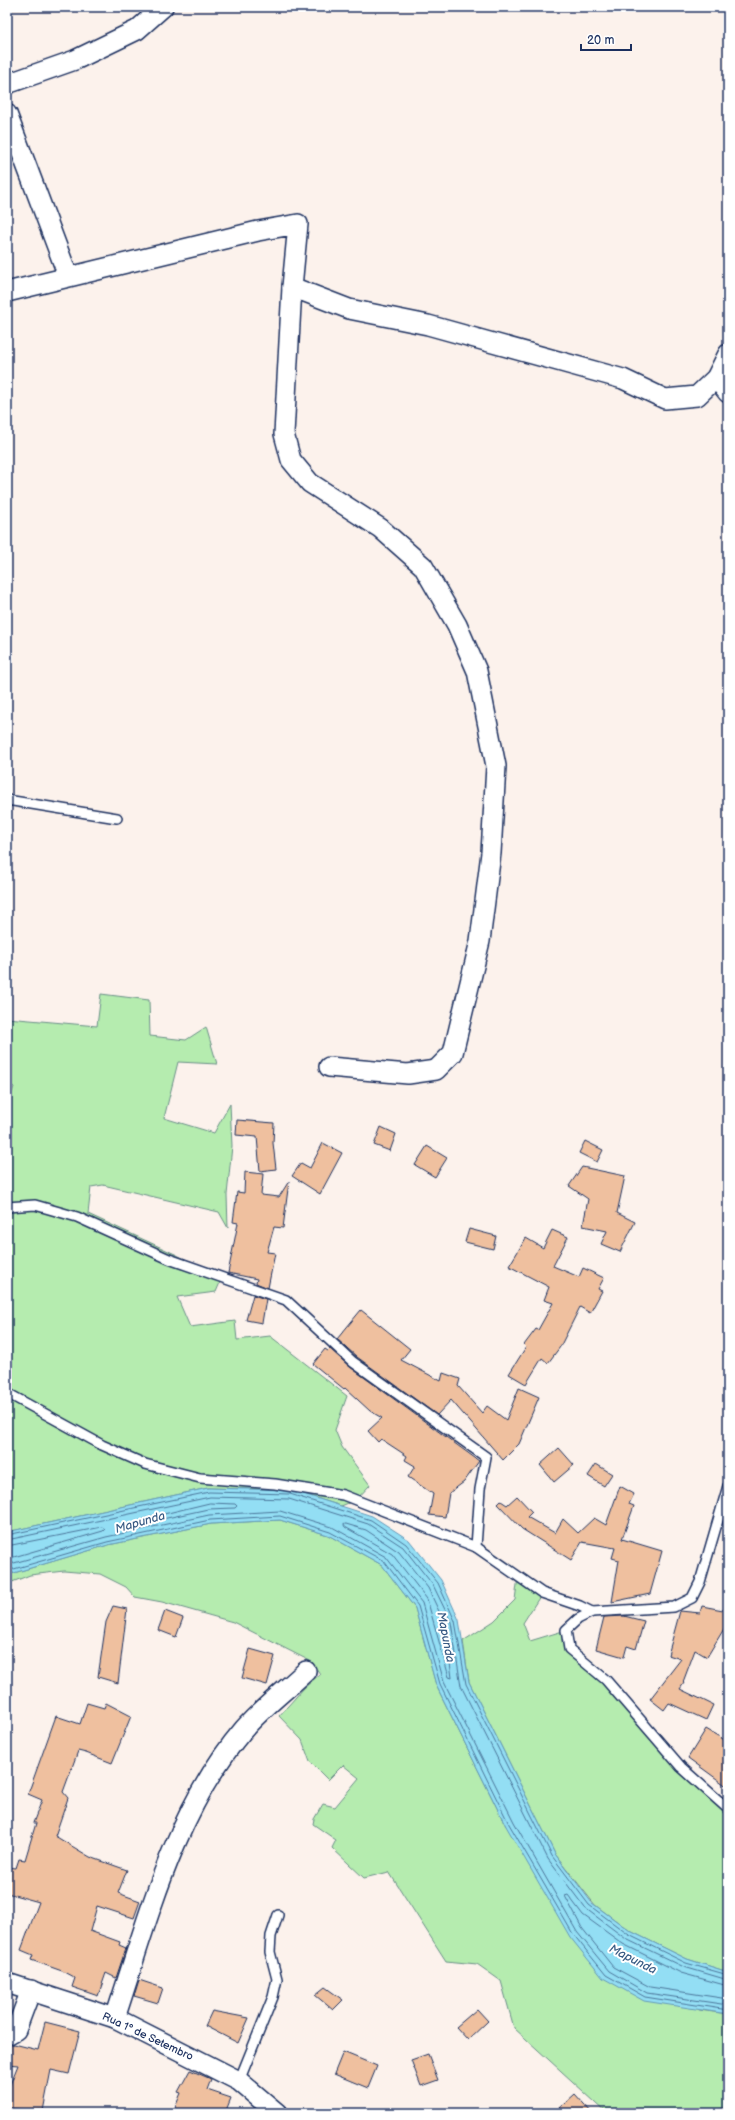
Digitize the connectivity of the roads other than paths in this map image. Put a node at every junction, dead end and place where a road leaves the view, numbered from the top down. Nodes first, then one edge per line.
1 (163, 7) edge
2 (7, 84) edge
3 (7, 114) edge
4 (68, 276) junction
5 (292, 287) junction
6 (7, 292) edge
7 (728, 354) edge
8 (716, 378) junction
9 (728, 393) edge
10 (7, 800) edge
11 (117, 818) dead end
12 (329, 1067) dead end
13 (7, 1207) edge
14 (7, 1393) edge
15 (728, 1486) edge
16 (476, 1547) junction
17 (592, 1612) junction
18 (306, 1671) dead end
19 (728, 1809) edge
20 (278, 1915) dead end
21 (7, 1982) edge
22 (31, 1990) junction
23 (115, 2018) junction
24 (7, 2036) edge
25 (239, 2081) junction
26 (277, 2113) edge

1 - 2 street
3 - 4 street
4 - 5 street
4 - 6 street
5 - 8 street
5 - 12 street
7 - 8 street
8 - 9 street
10 - 11 lane
13 - 16 lane
14 - 16 lane
15 - 17 lane
16 - 17 lane
17 - 19 lane
18 - 23 street
20 - 25 lane
21 - 22 street, Rua 1º de Setembro
22 - 23 street, Rua 1º de Setembro
22 - 24 street
23 - 25 street, Rua 1º de Setembro
25 - 26 street, Rua 1º de Setembro

